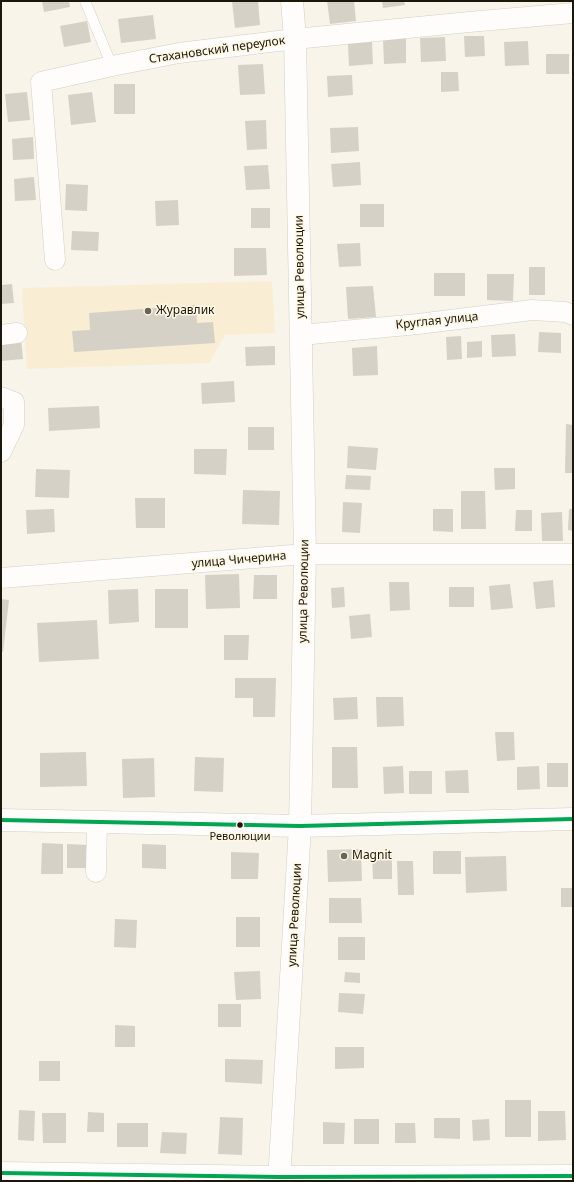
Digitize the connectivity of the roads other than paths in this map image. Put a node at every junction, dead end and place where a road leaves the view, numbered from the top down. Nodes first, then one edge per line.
1 (85, 1) edge
2 (292, 1) edge
3 (573, 13) edge
4 (295, 39) junction
5 (112, 66) junction
6 (55, 260) dead end
7 (573, 315) edge
8 (301, 335) junction
9 (1, 397) edge
10 (1, 452) edge
11 (305, 554) junction
12 (573, 554) edge
13 (1, 578) edge
14 (573, 819) edge
15 (1, 820) edge
16 (97, 822) junction
17 (300, 826) junction
18 (96, 872) dead end
19 (1, 1173) edge
20 (573, 1176) edge
21 (280, 1179) edge

1 - 5 lane
2 - 4 street, улица Революции
3 - 4 street, Стахановский переулок
4 - 5 street, Стахановский переулок
4 - 8 street, улица Революции
5 - 6 street, Стахановский переулок
7 - 8 street, Круглая улица
8 - 11 street, улица Революции
9 - 10 street
11 - 12 street, улица Чичерина
11 - 13 street, улица Чичерина
11 - 17 street, улица Революции
14 - 17 street
15 - 16 street
16 - 17 street
16 - 18 street
17 - 21 street, улица Революции
19 - 21 street
20 - 21 street

